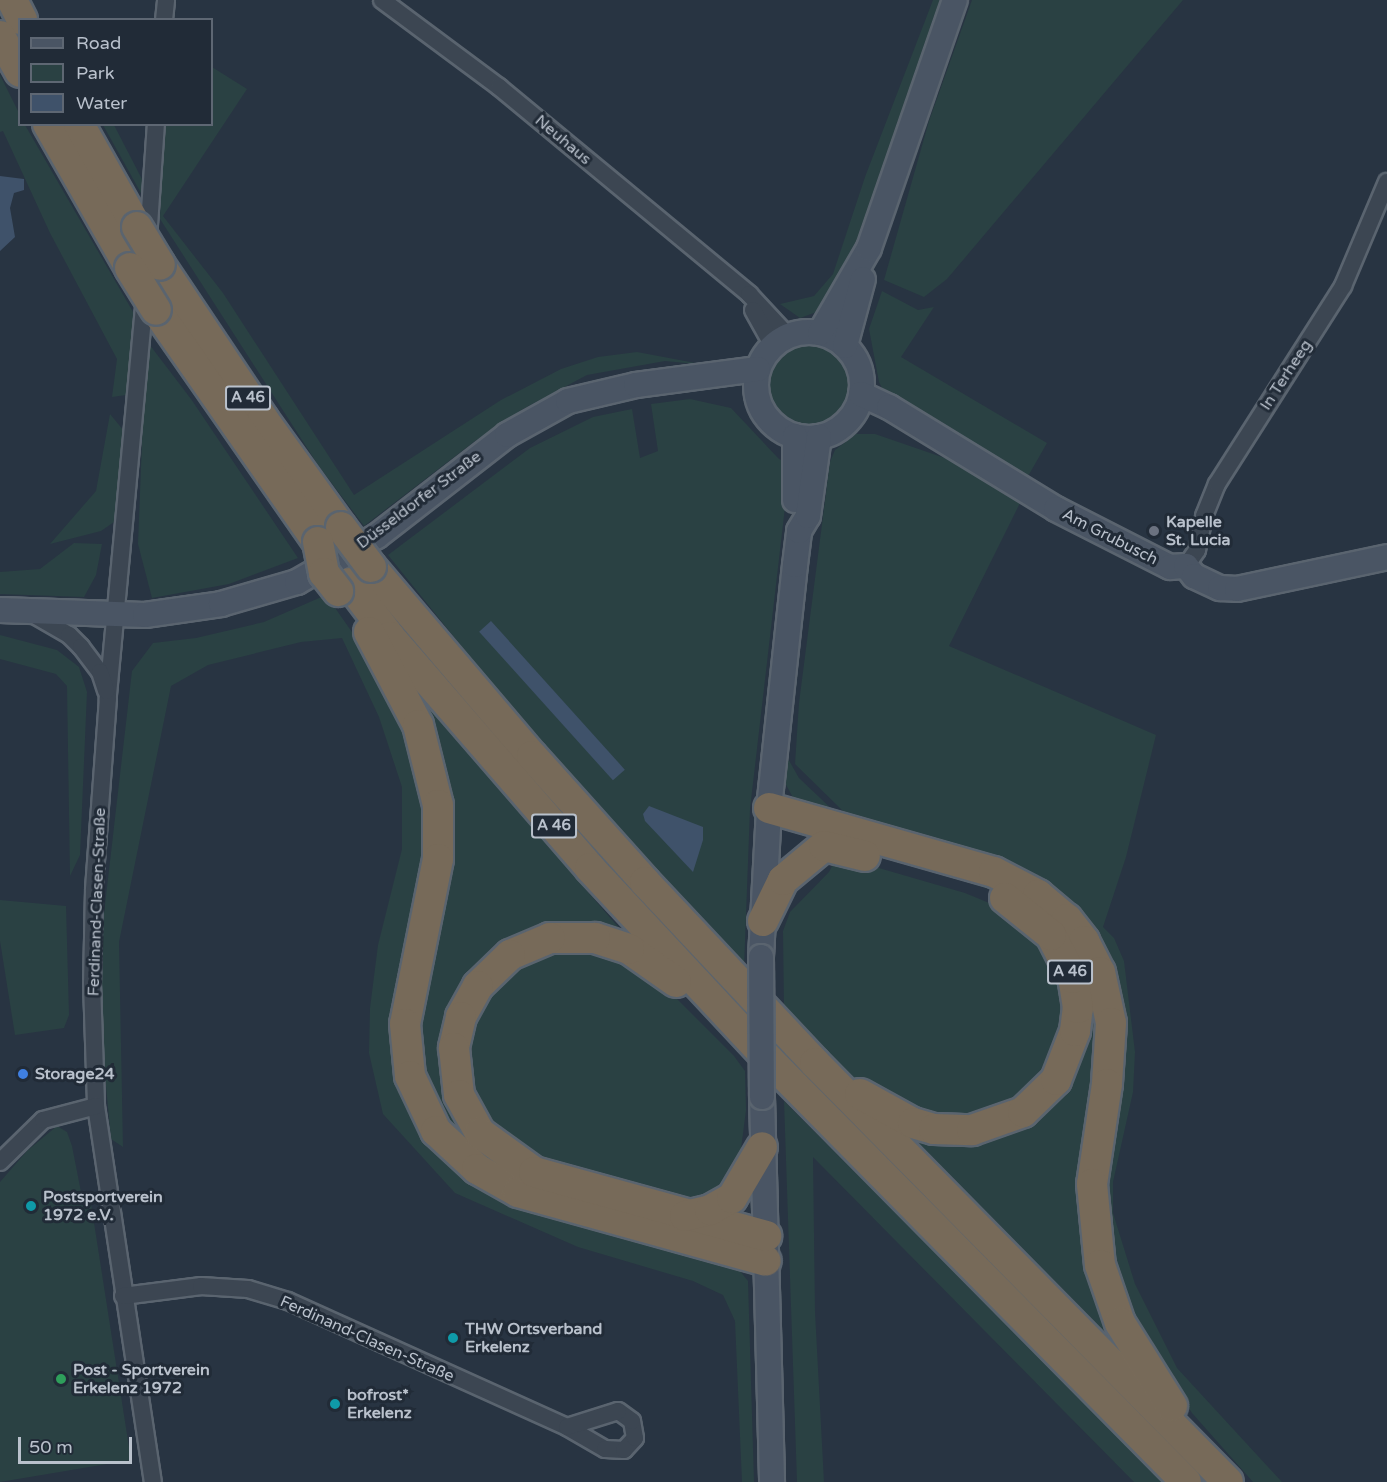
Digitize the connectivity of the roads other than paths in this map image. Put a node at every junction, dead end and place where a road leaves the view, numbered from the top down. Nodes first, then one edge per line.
1 (12, 0) edge
2 (166, 0) edge
3 (382, 0) edge
4 (955, 0) edge
5 (21, 18) edge
6 (164, 18) edge
7 (0, 36) edge
8 (18, 68) edge
9 (49, 126) edge
10 (79, 126) edge
11 (156, 126) edge
12 (1387, 182) edge
13 (869, 248) junction
14 (820, 333) junction
15 (781, 341) junction
16 (845, 346) junction
17 (758, 369) junction
18 (691, 380) junction
19 (757, 399) junction
20 (857, 404) junction
21 (795, 436) junction
22 (819, 437) junction
23 (799, 531) junction
24 (329, 535) junction
25 (1387, 557) edge
26 (1186, 566) junction
27 (353, 580) junction
28 (0, 610) edge
29 (30, 613) junction
30 (116, 615) junction
31 (108, 698) junction
32 (768, 818) junction
33 (824, 846) junction
34 (763, 921) junction
35 (769, 1060) junction
36 (815, 1063) junction
37 (96, 1106) junction
38 (762, 1147) junction
39 (0, 1162) edge
40 (685, 1216) junction
41 (766, 1249) junction
42 (123, 1296) junction
43 (567, 1427) dead end
44 (153, 1482) edge
45 (772, 1482) edge
46 (1186, 1482) edge
47 (1229, 1482) edge

1 - 5 highway
2 - 6 street
3 - 15 street, Neuhaus
4 - 13 main road
7 - 8 highway
9 - 24 highway, A 46, bridge
10 - 24 highway, A 46, bridge
11 - 30 street, Ferdinand-Clasen-Straße
12 - 26 street, In Terheeg
13 - 14 main road
13 - 16 main road
14 - 15 main road
14 - 16 main road
15 - 17 main road
16 - 20 main road
17 - 18 main road, Düsseldorfer Straße
17 - 19 main road
18 - 19 main road, Düsseldorfer Straße
18 - 30 main road, Düsseldorfer Straße
19 - 21 main road
20 - 22 main road
20 - 26 main road, Am Grubusch
21 - 22 main road
21 - 23 main road
22 - 23 main road
23 - 32 main road
24 - 27 highway, A 46, bridge
24 - 27 highway, bridge
25 - 26 main road, Am Grubusch
27 - 35 highway, A 46
27 - 36 highway, A 46
27 - 41 highway
28 - 29 main road, Düsseldorfer Straße
29 - 30 main road, Düsseldorfer Straße
29 - 31 street, Ferdinand-Clasen-Straße
30 - 31 street, Ferdinand-Clasen-Straße
31 - 37 street, Ferdinand-Clasen-Straße
32 - 33 highway
32 - 34 main road
32 - 47 highway
33 - 34 highway
33 - 36 highway, A 46
34 - 38 main road, bridge
35 - 40 highway
35 - 46 highway, A 46
36 - 47 highway, A 46
37 - 39 street
37 - 42 street, Ferdinand-Clasen-Straße
38 - 40 highway
38 - 41 main road
40 - 41 highway
41 - 45 main road
42 - 43 street, Ferdinand-Clasen-Straße
42 - 44 street, Ferdinand-Clasen-Straße

